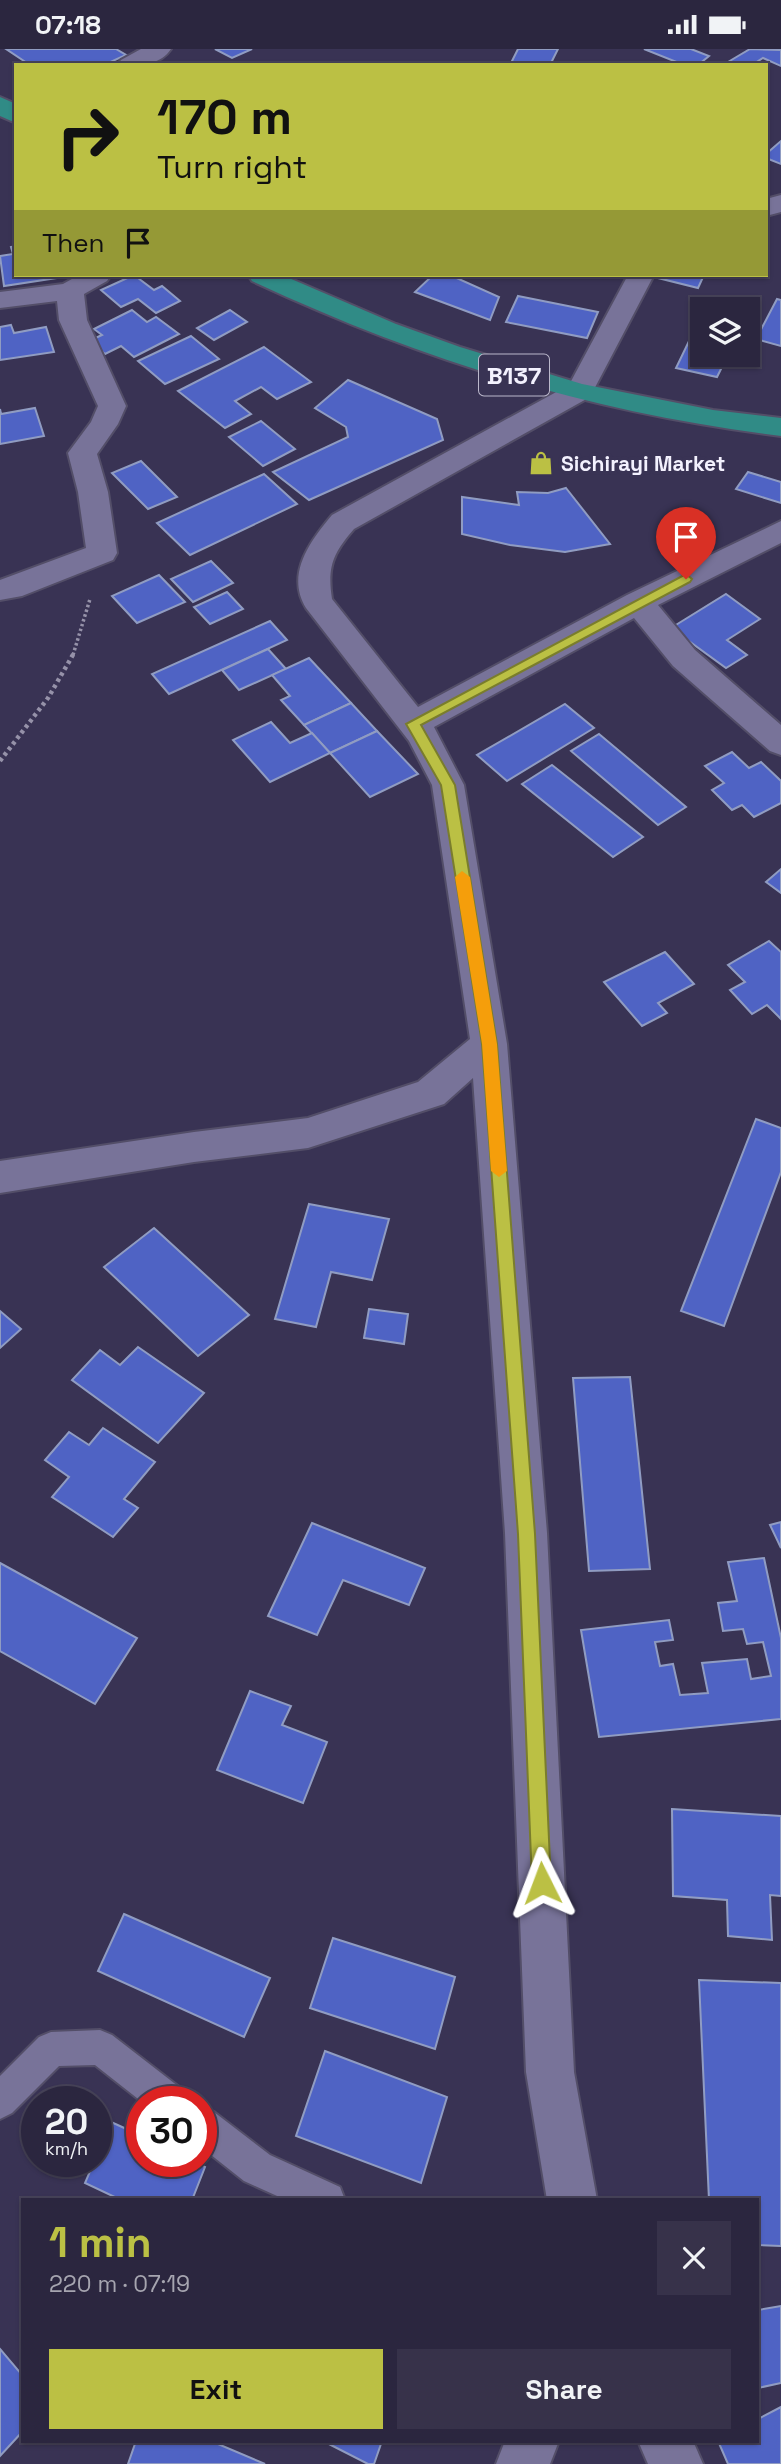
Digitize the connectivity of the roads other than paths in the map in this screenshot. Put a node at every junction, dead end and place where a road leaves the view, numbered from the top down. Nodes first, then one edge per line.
1 (159, 49) edge
2 (134, 63) edge
3 (94, 277) edge
4 (266, 277) edge
5 (640, 277) edge
6 (69, 291) junction
7 (0, 300) edge
8 (580, 391) junction
9 (781, 427) edge
10 (781, 531) edge
11 (0, 590) edge
12 (638, 602) junction
13 (413, 724) junction
14 (781, 743) edge
15 (489, 1044) junction
16 (0, 1177) edge
17 (150, 2086) edge
18 (0, 2101) edge
19 (217, 2137) edge
20 (323, 2198) edge
21 (572, 2198) edge
22 (532, 2443) edge
23 (664, 2443) edge
24 (522, 2464) edge
25 (677, 2464) edge

1 - 2 street
3 - 6 street
4 - 8 main road, B137
5 - 8 street
6 - 7 street
6 - 11 street
8 - 9 main road, B137
8 - 13 street
10 - 12 street
12 - 13 street
12 - 14 street
13 - 15 street
15 - 16 street
15 - 21 street
17 - 18 lane
19 - 20 lane
22 - 24 street
23 - 25 street

